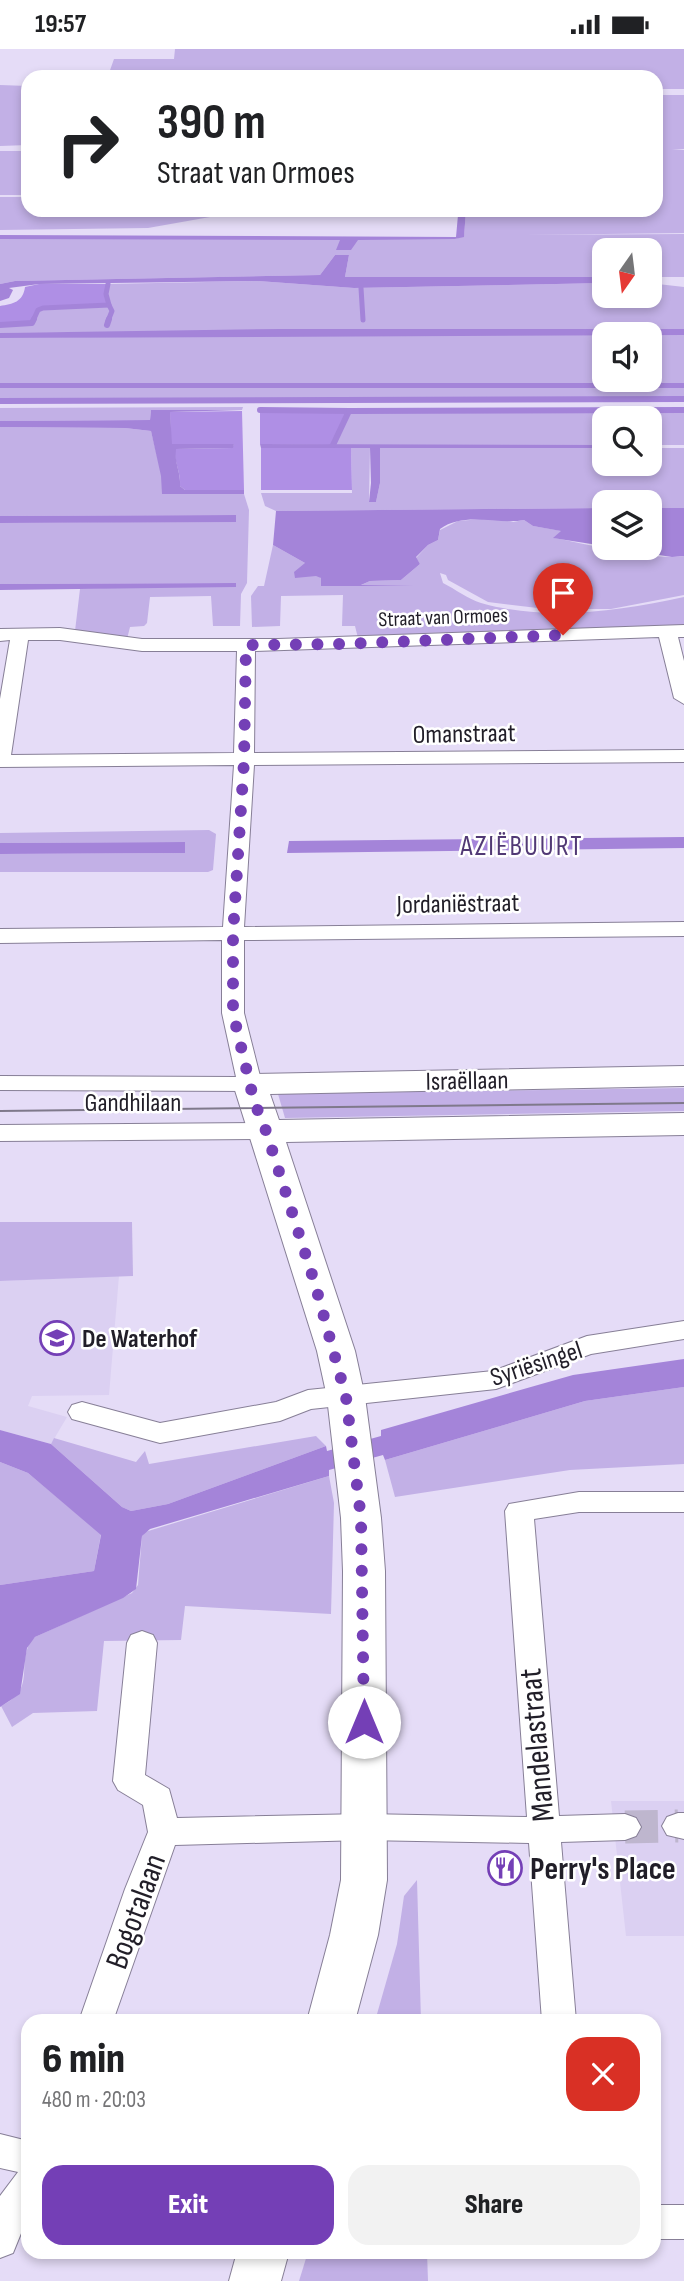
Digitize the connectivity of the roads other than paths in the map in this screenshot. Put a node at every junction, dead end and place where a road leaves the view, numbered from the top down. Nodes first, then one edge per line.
1 (676, 631) edge
2 (10, 634) edge
3 (246, 645) junction
4 (684, 698) edge
5 (684, 756) edge
6 (0, 761) edge
7 (244, 761) junction
8 (684, 929) edge
9 (233, 934) junction
10 (0, 936) edge
11 (684, 1076) edge
12 (0, 1083) edge
13 (250, 1084) junction
14 (684, 1124) edge
15 (266, 1131) junction
16 (0, 1133) edge
17 (684, 1330) edge
18 (346, 1397) junction
19 (82, 1412) dead end
20 (684, 1502) edge
21 (142, 1643) dead end
22 (364, 1827) junction
23 (625, 1827) tunnel mouth
24 (542, 1829) junction
25 (164, 1832) junction
26 (98, 2014) edge
27 (333, 2014) edge
28 (559, 2014) edge
29 (0, 2151) edge
30 (21, 2156) edge
31 (21, 2195) edge
32 (684, 2222) edge
33 (661, 2223) edge
34 (0, 2241) edge
35 (261, 2259) edge
36 (255, 2281) edge

1 - 3 street, Straat van Ormoes
1 - 4 street
2 - 3 street, Straat van Ormoes
2 - 6 street
3 - 7 street
5 - 7 street, Omanstraat
6 - 7 street, Omanstraat
7 - 9 street
8 - 9 street, Jordaniëstraat
9 - 10 street, Jordaniëstraat
9 - 13 street
11 - 13 street, Israëllaan
12 - 13 street, Gandhilaan
13 - 15 street
14 - 15 street, Israëllaan
15 - 16 street, Gandhilaan
15 - 18 street
17 - 18 street, Syriësingel
18 - 19 street, Syriësingel
18 - 22 street
20 - 24 street, Mandelastraat
21 - 25 street
22 - 24 street, Bogotalaan
22 - 25 street, Bogotalaan
22 - 27 street
23 - 24 street, Bogotalaan
24 - 28 street, Mandelastraat
25 - 26 street, Bogotalaan
29 - 30 street
31 - 34 street
32 - 33 street
35 - 36 street

